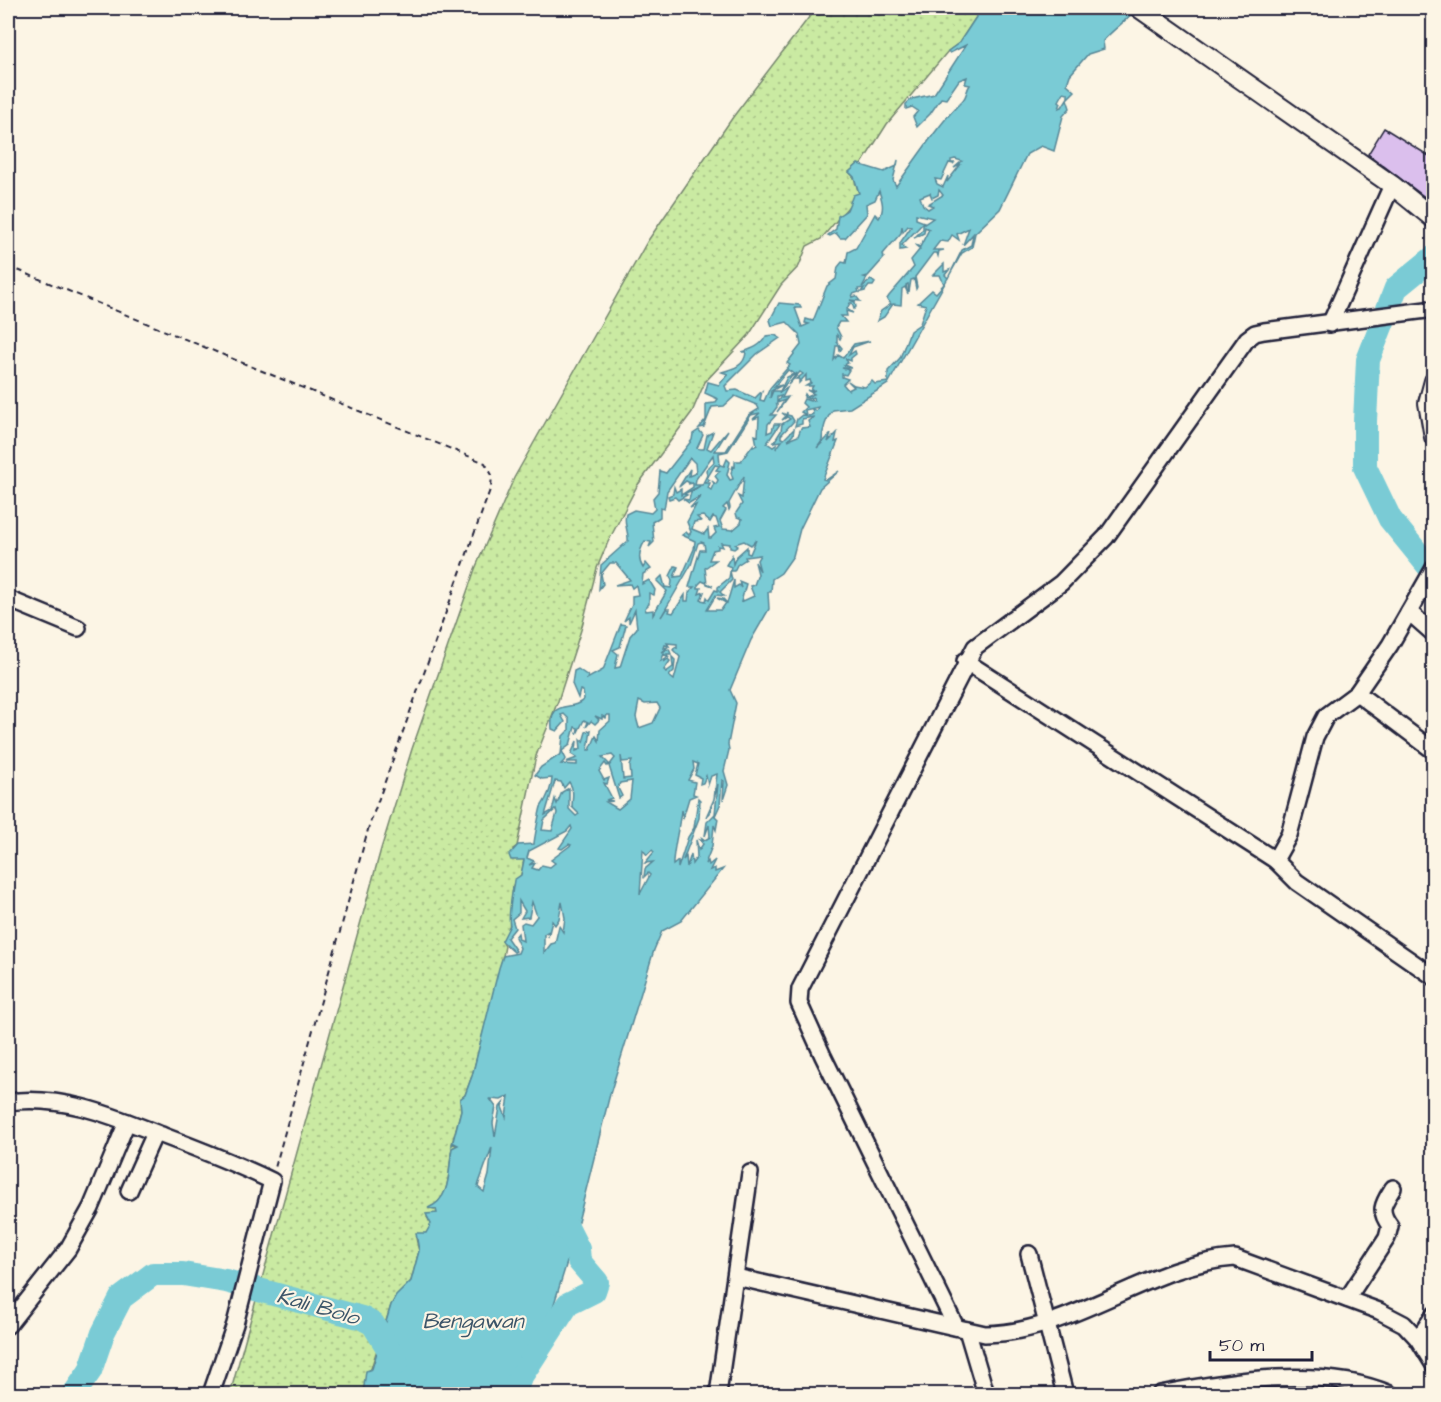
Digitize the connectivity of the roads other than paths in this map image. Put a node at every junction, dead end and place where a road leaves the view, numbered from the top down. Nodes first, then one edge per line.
1 (1139, 8) edge
2 (1392, 185) junction
3 (1434, 219) edge
4 (1434, 309) edge
5 (1330, 324) junction
6 (1434, 381) edge
7 (1434, 437) edge
8 (1434, 568) edge
9 (8, 599) edge
10 (1409, 612) junction
11 (78, 628) dead end
12 (1434, 634) edge
13 (965, 661) junction
14 (1357, 693) junction
15 (1434, 751) edge
16 (1275, 860) junction
17 (1434, 977) edge
18 (8, 1102) edge
19 (127, 1122) junction
20 (154, 1132) junction
21 (750, 1173) dead end
22 (1393, 1188) dead end
23 (129, 1191) dead end
24 (1029, 1254) dead end
25 (736, 1277) junction
26 (1347, 1299) junction
27 (1434, 1316) edge
28 (1045, 1323) junction
29 (8, 1325) edge
30 (961, 1328) junction
31 (1418, 1339) junction
32 (1434, 1365) edge
33 (211, 1395) edge
34 (718, 1395) edge
35 (986, 1395) edge
36 (1065, 1395) edge
37 (1160, 1395) edge
38 (1390, 1395) edge

1 - 2 street
2 - 3 street
2 - 5 street
4 - 5 street
5 - 13 street
6 - 7 street
8 - 10 street
9 - 11 street
10 - 12 street
10 - 14 street
13 - 16 street
13 - 30 street
14 - 15 street
14 - 16 street
16 - 17 street
18 - 19 street
19 - 20 street
19 - 29 street
20 - 23 street
20 - 33 street
21 - 25 street
22 - 26 street
24 - 28 street
25 - 30 street
25 - 34 street
26 - 28 street
26 - 31 street
27 - 31 street
28 - 30 street
28 - 36 street
30 - 35 street
31 - 32 street
37 - 38 street

